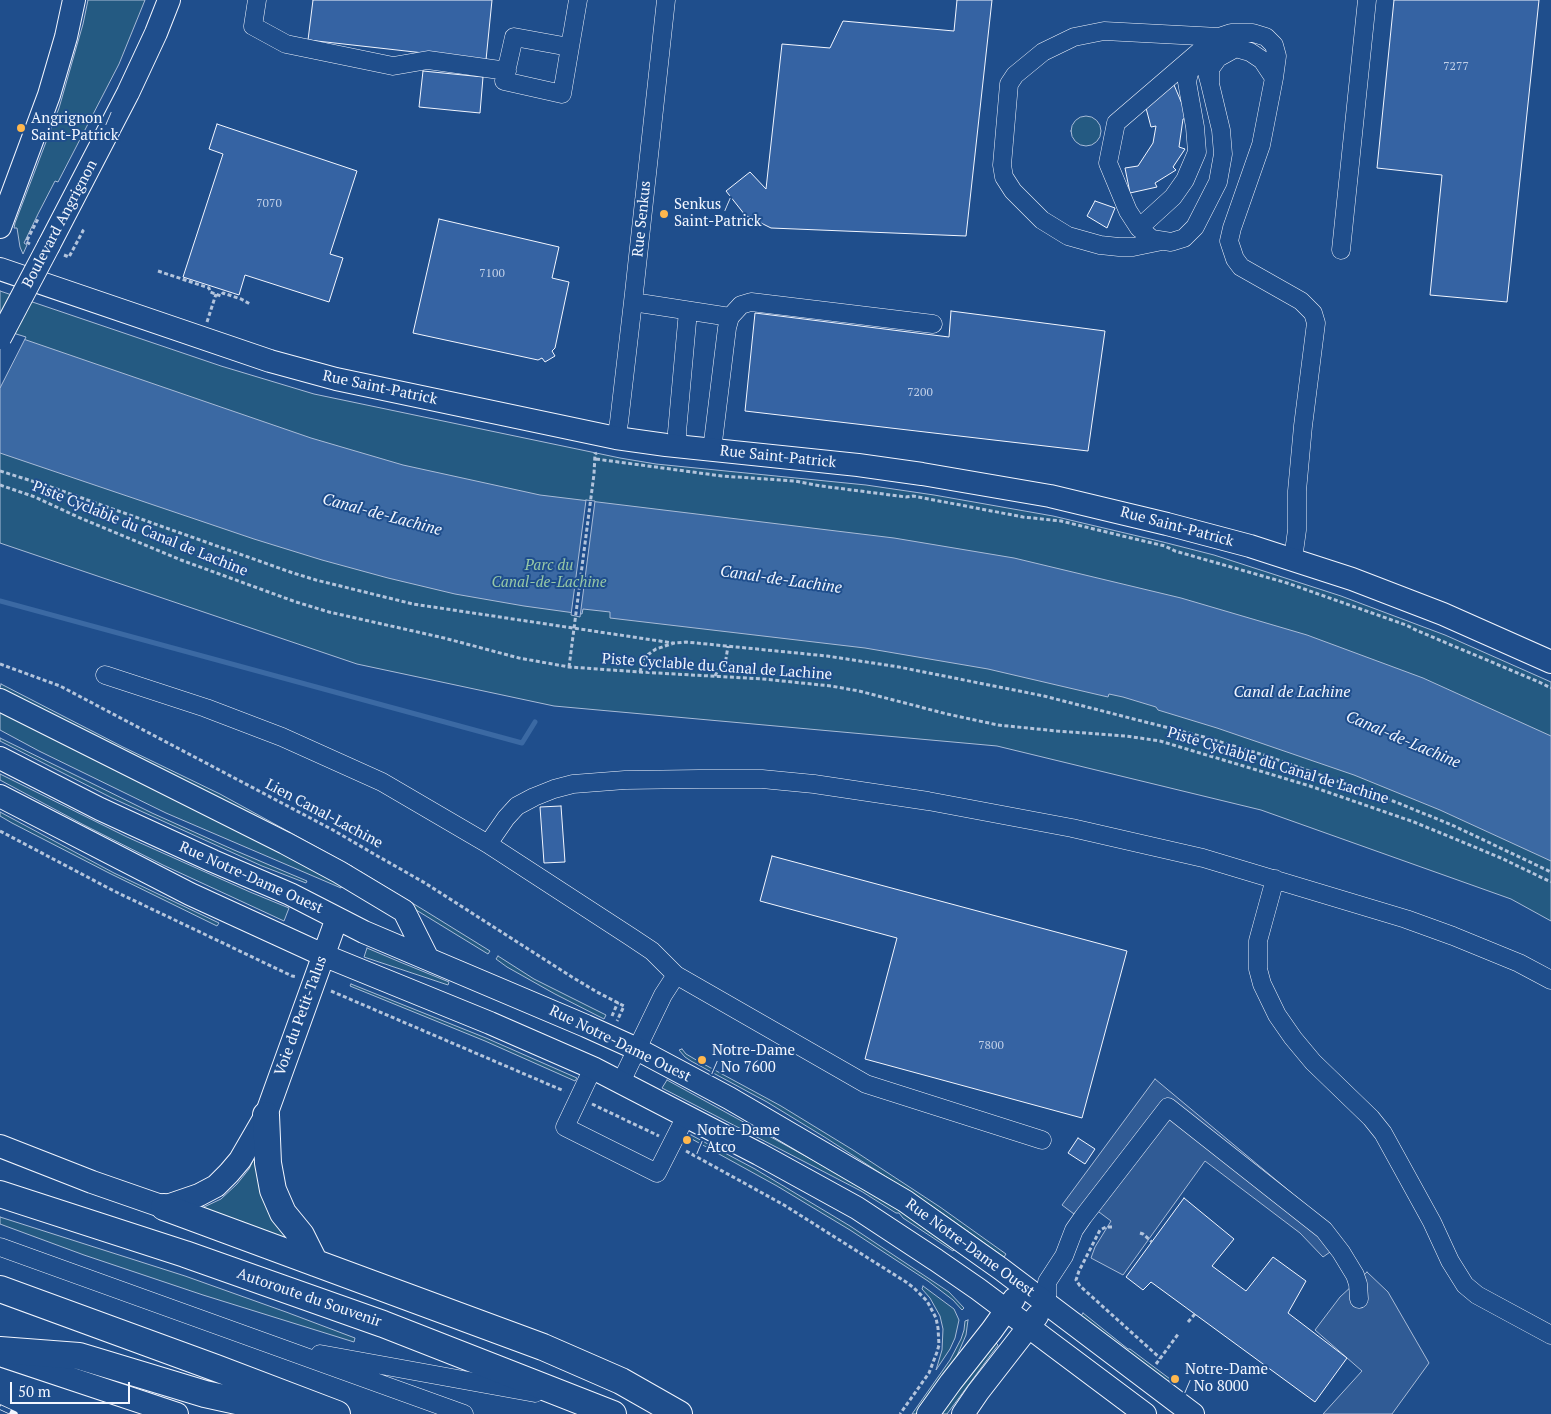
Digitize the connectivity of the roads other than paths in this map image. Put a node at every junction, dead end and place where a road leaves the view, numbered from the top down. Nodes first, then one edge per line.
1 (74, 0) edge
2 (169, 0) edge
3 (257, 0) edge
4 (578, 0) edge
5 (666, 0) edge
6 (1366, 0) edge
7 (1219, 37) junction
8 (570, 47) junction
9 (1236, 48) junction
10 (1201, 50) junction
11 (507, 71) junction
12 (1274, 78) junction
13 (1210, 84) junction
14 (0, 227) edge
15 (1139, 228) junction
16 (1162, 241) junction
17 (1341, 250) dead end
18 (0, 269) edge
19 (633, 302) junction
20 (688, 311) junction
21 (730, 317) junction
22 (933, 324) dead end
23 (0, 338) edge
24 (616, 438) junction
25 (678, 446) junction
26 (712, 450) junction
27 (1293, 559) junction
28 (1551, 662) edge
29 (105, 675) dead end
30 (0, 700) edge
31 (0, 758) edge
32 (0, 796) edge
33 (488, 844) junction
34 (1276, 880) junction
35 (337, 918) junction
36 (323, 955) junction
37 (428, 959) junction
38 (676, 975) junction
39 (1551, 980) edge
40 (637, 1049) junction
41 (593, 1068) junction
42 (621, 1082) junction
43 (266, 1115) junction
44 (686, 1116) junction
45 (1042, 1140) dead end
46 (0, 1146) edge
47 (0, 1194) edge
48 (164, 1207) junction
49 (0, 1247) edge
50 (316, 1263) junction
51 (1024, 1286) junction
52 (0, 1289) edge
53 (1047, 1292) junction
54 (1359, 1298) dead end
55 (1006, 1310) junction
56 (1029, 1327) junction
57 (1551, 1335) edge
58 (270, 1345) junction
59 (0, 1350) edge
60 (0, 1355) edge
61 (584, 1402) junction
62 (177, 1414) edge
63 (295, 1414) edge
64 (337, 1414) edge
65 (464, 1414) edge
66 (613, 1414) edge
67 (680, 1414) edge
68 (928, 1414) edge
69 (963, 1414) edge
70 (1145, 1414) edge
71 (1193, 1414) edge

1 - 14 main road
2 - 23 main road, Boulevard Angrignon, bridge
3 - 11 street
4 - 8 street
5 - 19 street, Rue Senkus
6 - 17 street
7 - 10 street
7 - 12 street
7 - 16 street
8 - 11 street
8 - 11 street
9 - 10 street
9 - 12 street
9 - 13 street
10 - 13 street
10 - 15 street
10 - 15 street
12 - 27 street
13 - 16 street
15 - 16 street
18 - 24 main road, Rue Saint-Patrick
19 - 20 street
19 - 24 street, Rue Senkus
20 - 21 street
20 - 25 street
21 - 22 street
21 - 26 street
24 - 25 main road, Rue Saint-Patrick
25 - 26 main road, Rue Saint-Patrick
26 - 27 main road, Rue Saint-Patrick
27 - 28 main road, Rue Saint-Patrick
29 - 33 street
30 - 37 main road
31 - 35 main road, Rue Notre-Dame Ouest
32 - 36 main road, Rue Notre-Dame Ouest
33 - 34 street
33 - 38 street
34 - 39 street
34 - 57 street
35 - 36 main road, Voie du Petit-Talus
35 - 37 main road, Rue Notre-Dame Ouest
36 - 41 main road, Rue Notre-Dame Ouest
36 - 43 main road, Voie du Petit-Talus
37 - 40 main road, Rue Notre-Dame Ouest
38 - 40 street
38 - 45 street
40 - 42 street
40 - 51 main road, Rue Notre-Dame Ouest
41 - 42 main road, Rue Notre-Dame Ouest
41 - 44 street
42 - 44 main road, Rue Notre-Dame Ouest
43 - 48 main road, Voie du Petit-Talus
43 - 50 highway
44 - 55 main road, Rue Notre-Dame Ouest
46 - 48 main road
47 - 61 highway, Autoroute du Souvenir
48 - 50 highway
49 - 58 street
50 - 67 highway
51 - 53 main road, Rue Notre-Dame Ouest
51 - 55 main road
52 - 64 highway
53 - 54 street
53 - 56 main road
53 - 71 main road, Rue Notre-Dame Ouest
55 - 56 main road, Rue Notre-Dame Ouest
55 - 68 main road
56 - 69 main road
56 - 70 main road, Rue Notre-Dame Ouest
58 - 61 street
58 - 65 street
59 - 63 highway
60 - 62 main road
61 - 66 highway, Autoroute du Souvenir

